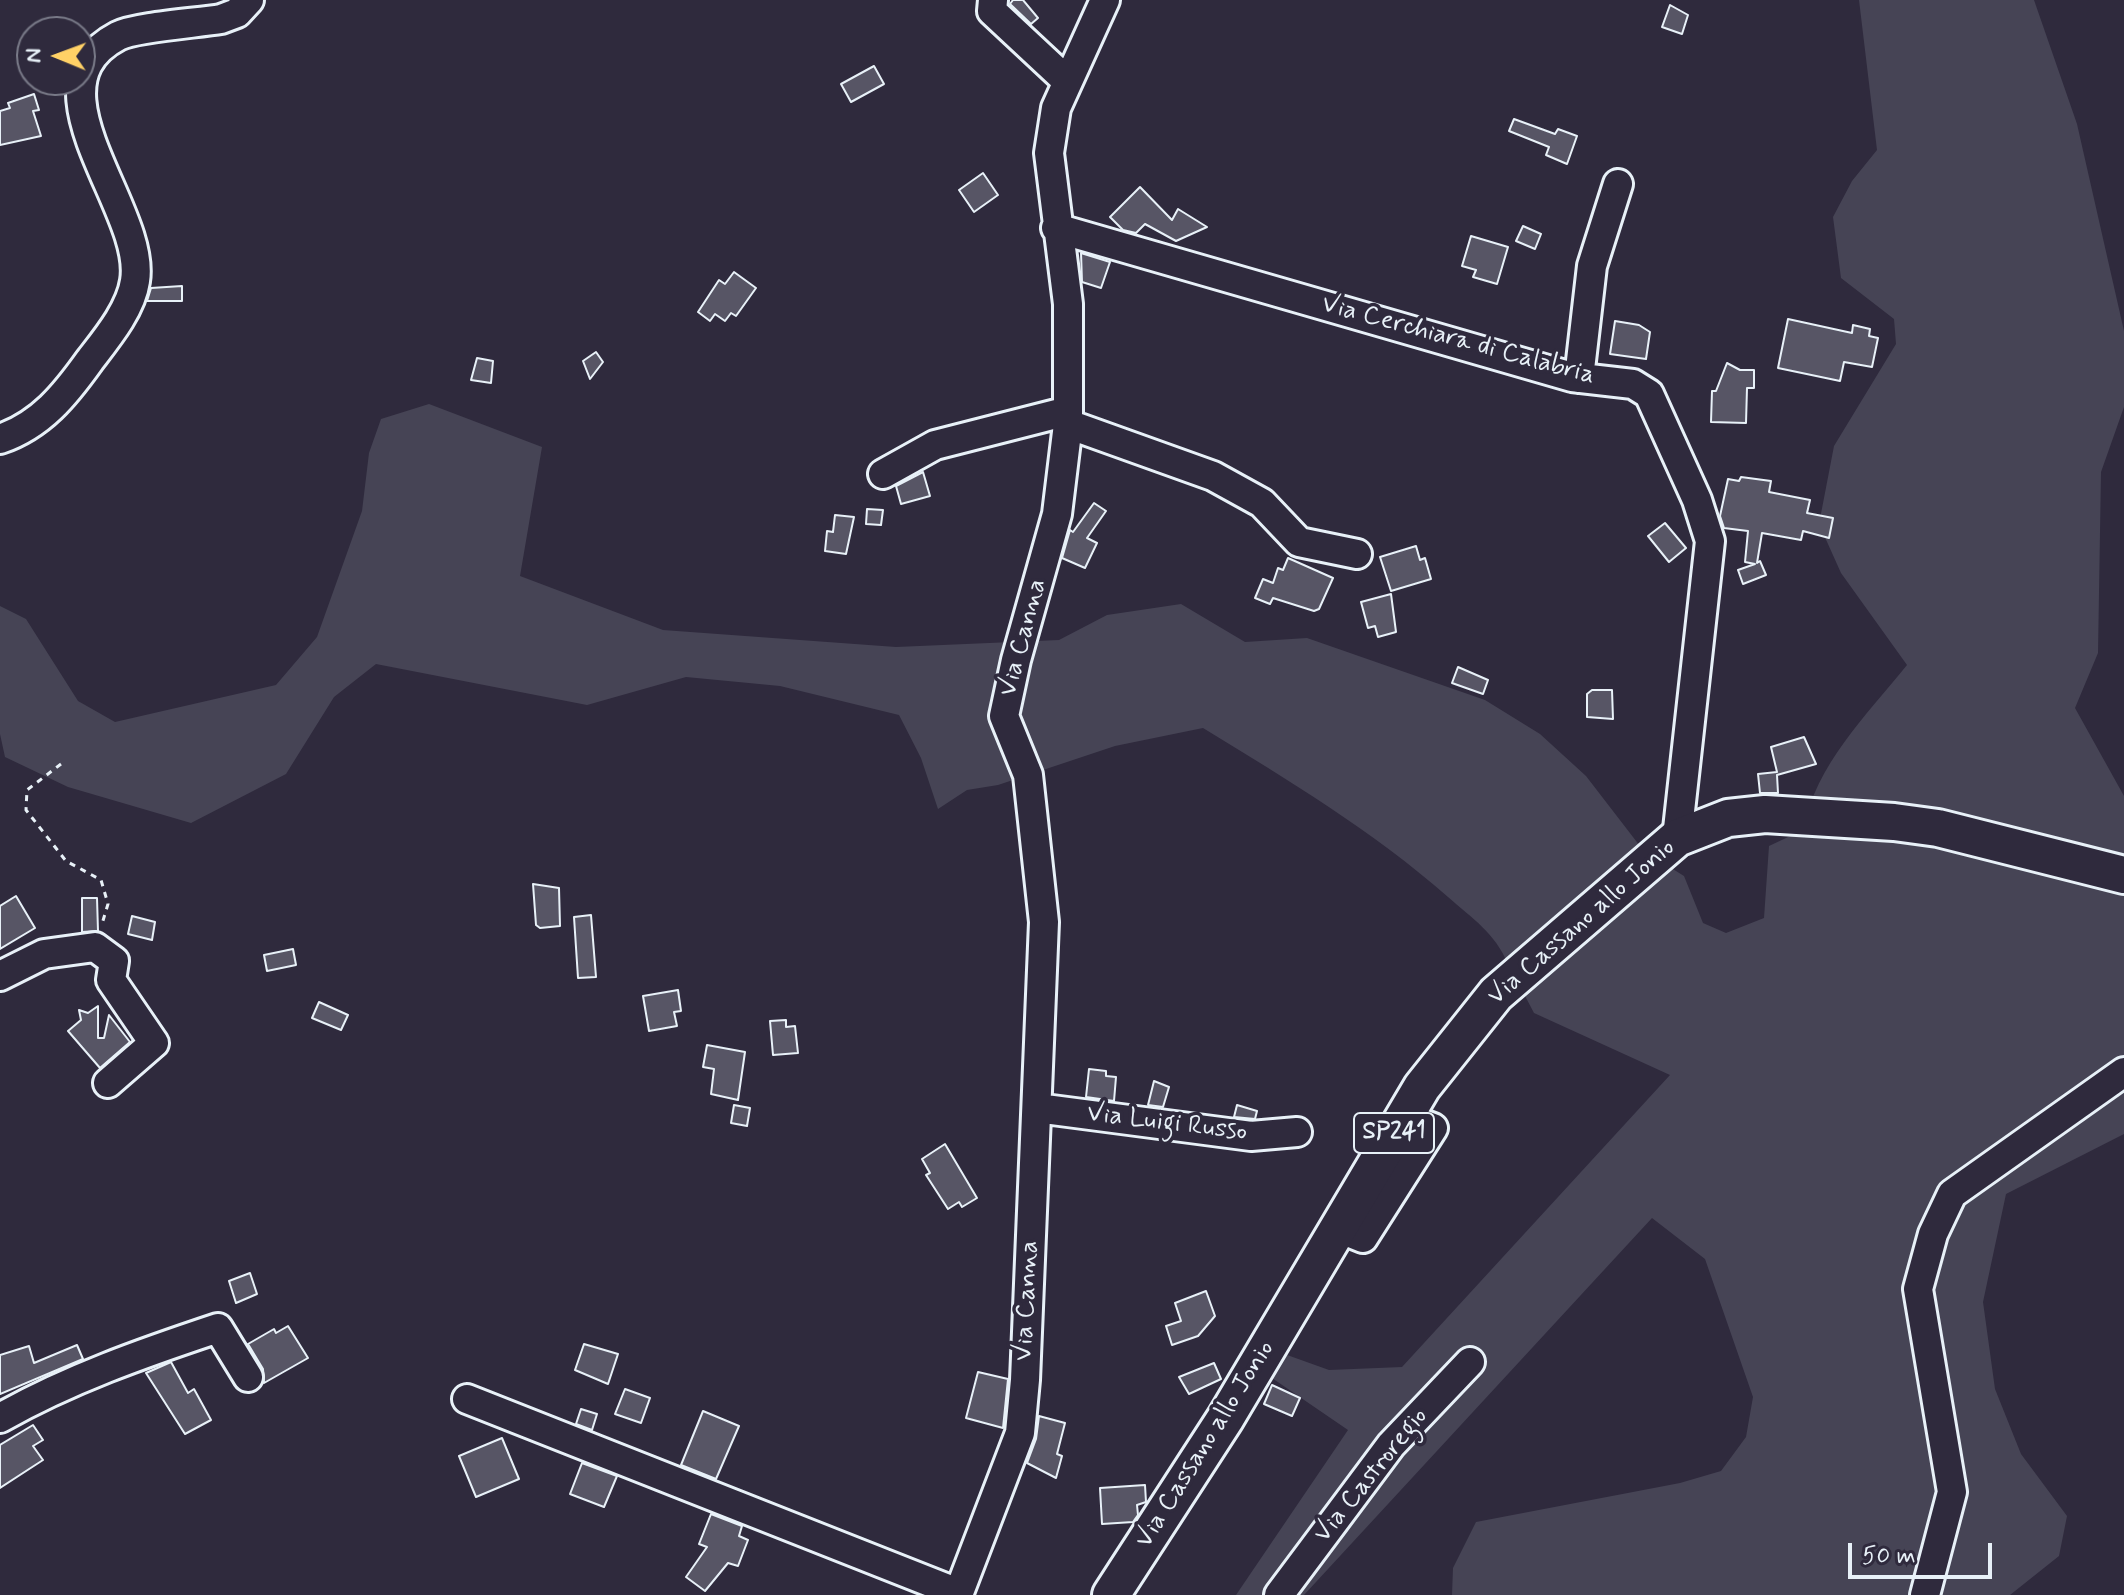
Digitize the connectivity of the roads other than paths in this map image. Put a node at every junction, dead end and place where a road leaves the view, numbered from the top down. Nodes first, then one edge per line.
1 (249, 0) edge
2 (993, 0) edge
3 (1105, 0) edge
4 (1067, 81) junction
5 (1618, 184) dead end
6 (1056, 228) junction
7 (1579, 378) junction
8 (1068, 417) junction
9 (0, 439) edge
10 (883, 474) dead end
11 (1357, 554) dead end
12 (1677, 838) junction
13 (2124, 875) edge
14 (0, 976) edge
15 (2124, 1072) edge
16 (108, 1083) dead end
17 (1037, 1108) junction
18 (1297, 1132) dead end
19 (1470, 1362) dead end
20 (248, 1377) dead end
21 (467, 1399) dead end
22 (0, 1418) edge
23 (958, 1594) edge
24 (1111, 1595) edge
25 (1279, 1595) edge
26 (1925, 1595) edge

1 - 9 street
2 - 4 street
3 - 4 street, Via Canna
4 - 6 street, Via Canna
5 - 7 street
6 - 7 street, Via Cerchiara di Calabria
6 - 8 street, Via Canna
7 - 12 street, Via Cerchiara di Calabria
8 - 10 street
8 - 11 street
8 - 17 street, Via Canna
12 - 13 main road, Via Cassano allo Jonio / SP241
12 - 24 main road, Via Cassano allo Jonio / SP241
14 - 16 street
15 - 26 street
17 - 18 street, Via Luigi Russo
17 - 23 street, Via Canna
19 - 25 street, Via Castroregio
20 - 22 street
21 - 23 street

